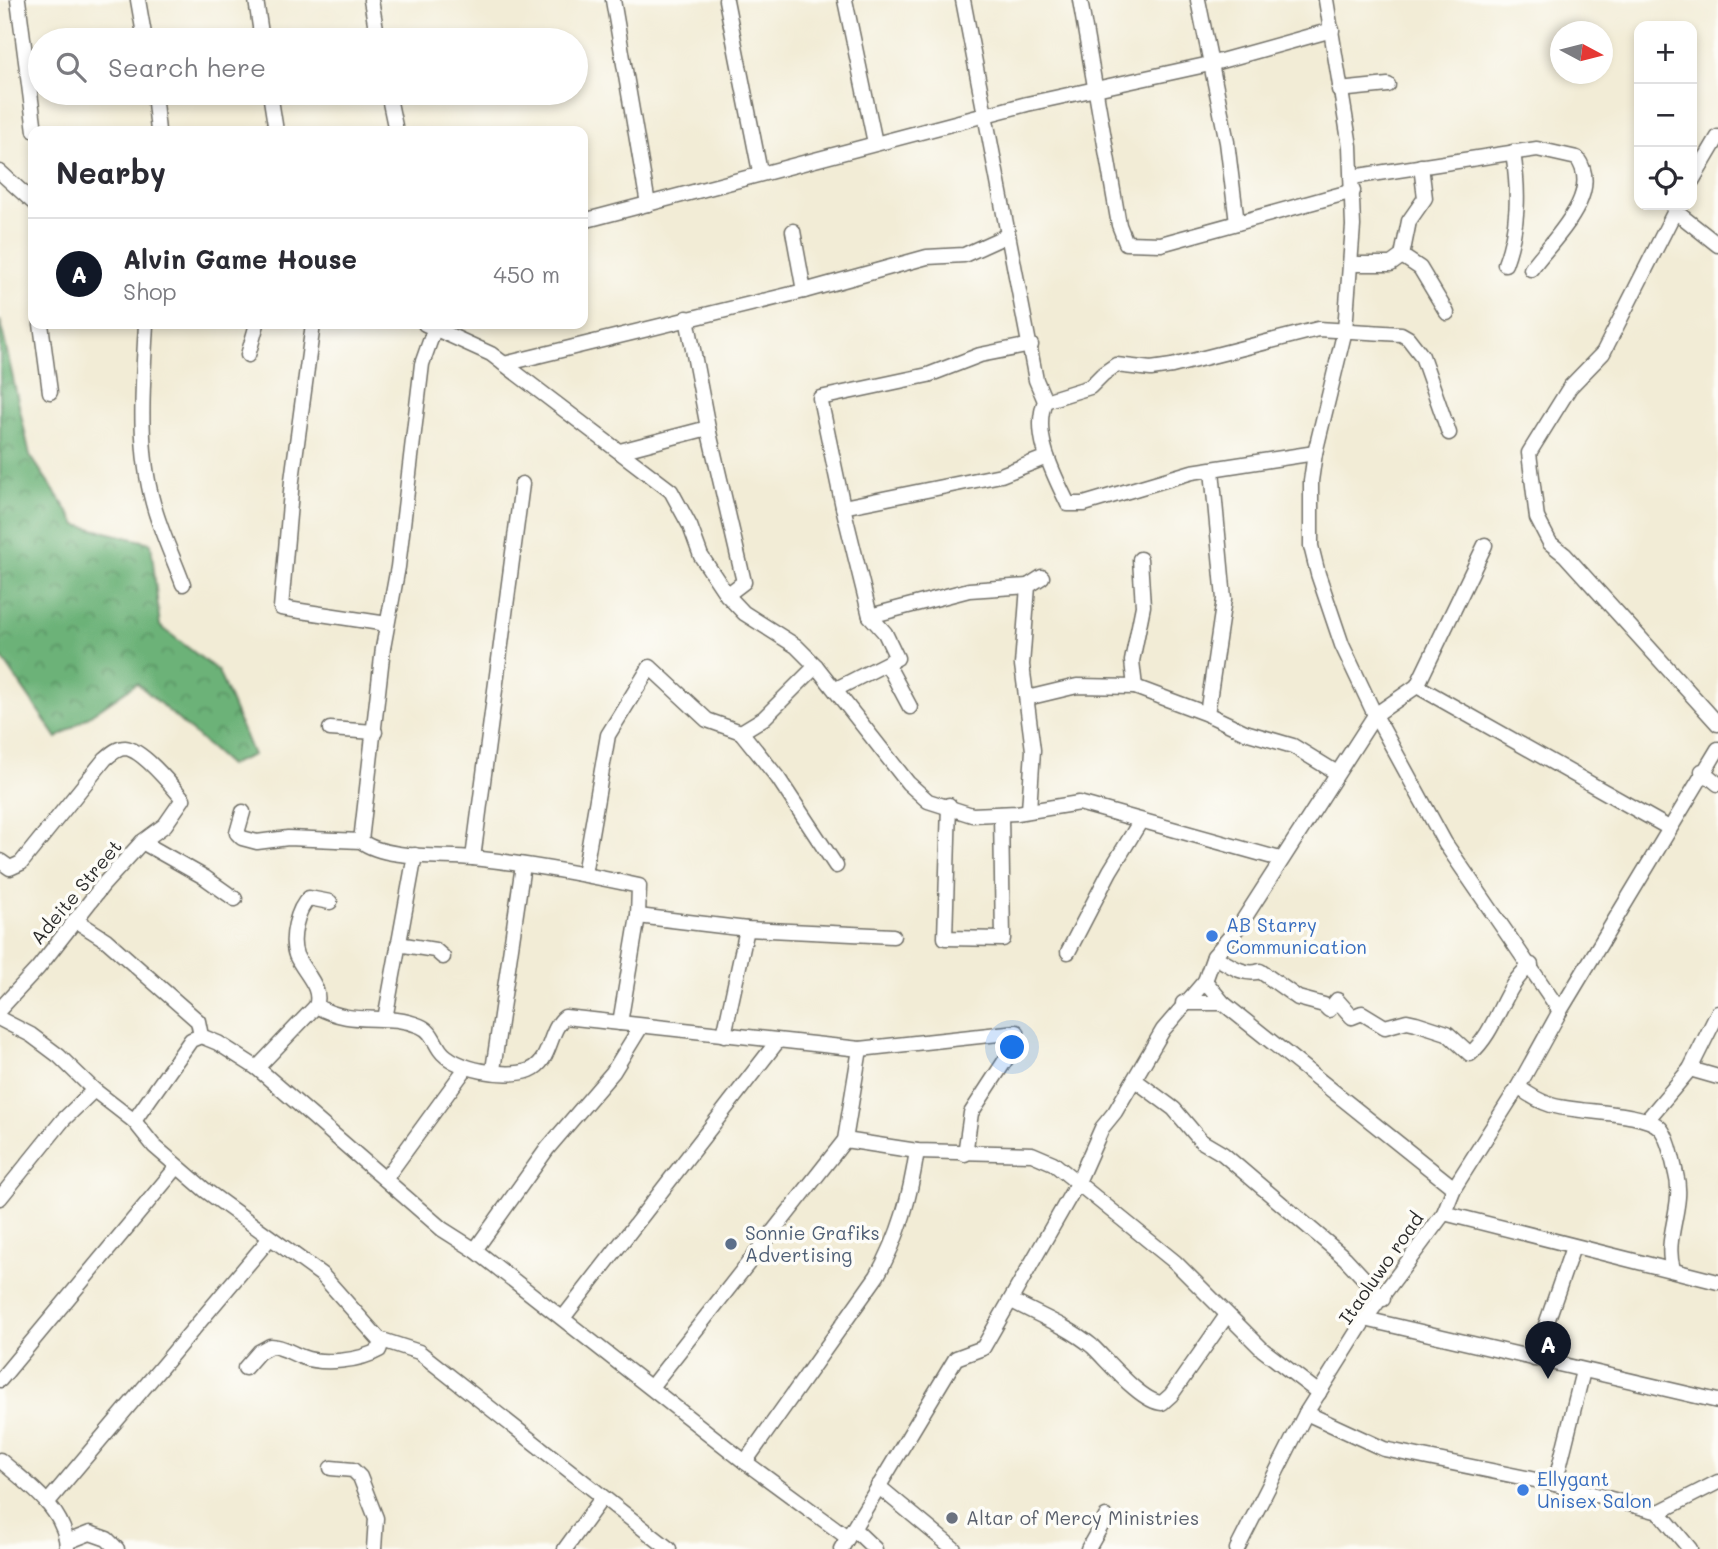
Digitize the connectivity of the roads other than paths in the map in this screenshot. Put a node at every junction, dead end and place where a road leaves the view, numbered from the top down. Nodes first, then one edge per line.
1 (18, 0) edge
2 (138, 0) edge
3 (256, 0) edge
4 (371, 0) edge
5 (612, 0) edge
6 (726, 0) edge
7 (845, 0) edge
8 (963, 0) edge
9 (1080, 0) edge
10 (1198, 0) edge
11 (1326, 0) edge
12 (143, 28) edge
13 (260, 28) edge
14 (376, 28) edge
15 (1332, 30) junction
16 (1210, 64) junction
17 (28, 77) edge
18 (1388, 85) dead end
19 (1096, 89) junction
20 (1339, 90) junction
21 (32, 105) edge
22 (155, 105) edge
23 (272, 105) edge
24 (391, 105) edge
25 (986, 114) junction
26 (34, 126) edge
27 (157, 126) edge
28 (275, 126) edge
29 (395, 126) edge
30 (1718, 137) edge
31 (875, 144) junction
32 (1513, 152) junction
33 (1421, 166) junction
34 (0, 172) edge
35 (760, 172) junction
36 (1697, 173) edge
37 (1353, 184) junction
38 (28, 197) edge
39 (648, 204) junction
40 (1675, 210) edge
41 (1678, 210) edge
42 (588, 220) edge
43 (1237, 223) junction
44 (793, 231) dead end
45 (1007, 235) junction
46 (1718, 245) edge
47 (1402, 257) junction
48 (1352, 264) junction
49 (1505, 264) dead end
50 (1531, 269) dead end
51 (804, 291) junction
52 (1447, 313) dead end
53 (687, 318) junction
54 (42, 329) edge
55 (146, 329) edge
56 (256, 329) edge
57 (312, 329) edge
58 (429, 329) edge
59 (437, 329) edge
60 (1345, 330) junction
61 (1031, 345) junction
62 (248, 355) dead end
63 (505, 364) junction
64 (50, 392) dead end
65 (1045, 401) junction
66 (708, 428) junction
67 (1449, 433) dead end
68 (620, 451) junction
69 (1315, 453) junction
70 (1047, 457) junction
71 (1212, 470) junction
72 (522, 484) dead end
73 (843, 507) junction
74 (1485, 545) dead end
75 (1140, 559) dead end
76 (1042, 577) dead end
77 (183, 584) dead end
78 (1028, 586) junction
79 (727, 595) junction
80 (870, 616) junction
81 (387, 624) junction
82 (887, 664) junction
83 (816, 666) junction
84 (1417, 686) junction
85 (1135, 687) junction
86 (836, 689) junction
87 (1027, 698) junction
88 (910, 707) dead end
89 (1207, 714) junction
90 (1375, 715) junction
91 (1718, 724) edge
92 (330, 729) dead end
93 (375, 732) junction
94 (741, 732) junction
95 (1718, 749) edge
96 (1702, 771) junction
97 (1337, 773) junction
98 (1718, 784) edge
99 (949, 805) junction
100 (1029, 810) junction
101 (243, 811) dead end
102 (1001, 814) junction
103 (1140, 822) junction
104 (1669, 828) junction
105 (361, 841) junction
106 (142, 842) junction
107 (415, 855) junction
108 (473, 858) junction
109 (1280, 859) junction
110 (0, 861) edge
111 (523, 865) junction
112 (836, 866) dead end
113 (584, 874) junction
114 (235, 899) dead end
115 (330, 902) dead end
116 (638, 916) junction
117 (75, 920) junction
118 (747, 929) junction
119 (893, 936) dead end
120 (398, 944) junction
121 (1068, 952) dead end
122 (443, 957) dead end
123 (1214, 957) junction
124 (1531, 965) junction
125 (1205, 981) junction
126 (1183, 1003) junction
127 (1223, 1003) junction
128 (316, 1006) junction
129 (0, 1009) edge
130 (1560, 1011) junction
131 (1718, 1013) edge
132 (0, 1019) edge
133 (385, 1019) junction
134 (620, 1023) junction
135 (640, 1028) junction
136 (724, 1035) junction
137 (201, 1036) junction
138 (777, 1042) junction
139 (860, 1049) junction
140 (257, 1068) junction
141 (466, 1068) junction
142 (1690, 1069) junction
143 (493, 1070) junction
144 (1718, 1077) edge
145 (1135, 1080) junction
146 (1518, 1087) junction
147 (94, 1090) junction
148 (1647, 1120) junction
149 (134, 1121) junction
150 (845, 1140) junction
151 (917, 1151) junction
152 (965, 1154) junction
153 (177, 1167) junction
154 (385, 1179) junction
155 (1078, 1182) junction
156 (1454, 1188) junction
157 (0, 1198) edge
158 (1444, 1213) junction
159 (270, 1238) junction
160 (1573, 1247) junction
161 (475, 1250) junction
162 (1673, 1269) junction
163 (1718, 1282) edge
164 (1382, 1299) junction
165 (1012, 1301) junction
166 (1227, 1315) junction
167 (563, 1318) junction
168 (1365, 1319) junction
169 (382, 1342) junction
170 (1534, 1359) junction
171 (245, 1368) dead end
172 (1583, 1371) junction
173 (0, 1380) edge
174 (651, 1387) junction
175 (1318, 1392) junction
176 (1718, 1401) edge
177 (1306, 1413) junction
178 (0, 1461) edge
179 (745, 1462) junction
180 (331, 1468) dead end
181 (1718, 1482) edge
182 (1555, 1484) junction
183 (878, 1486) junction
184 (602, 1497) junction
185 (47, 1503) junction
186 (1659, 1512) junction
187 (1106, 1517) dead end
188 (847, 1539) edge
189 (67, 1546) edge
190 (117, 1549) edge
191 (374, 1549) edge
192 (565, 1549) edge
193 (669, 1549) edge
194 (875, 1549) edge
195 (954, 1549) edge
196 (1088, 1549) edge
197 (1237, 1549) edge
198 (1690, 1549) edge

1 - 17 street
2 - 12 street
3 - 13 street
4 - 14 street
5 - 39 street
6 - 35 street
7 - 31 street
8 - 25 street
9 - 19 street
10 - 16 street
11 - 15 street
15 - 16 street
15 - 20 street
16 - 19 street
16 - 43 street
18 - 20 street
19 - 25 street
19 - 43 street
20 - 37 street
21 - 26 street
22 - 27 street
23 - 28 street
24 - 29 street
25 - 31 street
25 - 45 street
30 - 36 street
31 - 35 street
32 - 33 street
32 - 49 street
32 - 50 street
33 - 37 street
33 - 47 street
34 - 38 street
35 - 39 street
37 - 43 street
37 - 48 street
39 - 42 street
40 - 91 street
41 - 46 street
44 - 51 street
45 - 51 street
45 - 61 street
47 - 48 street
47 - 52 street
48 - 60 street
51 - 53 street
53 - 63 street
53 - 66 street
54 - 64 street
55 - 77 street
56 - 62 street
57 - 81 street
58 - 81 street
59 - 63 street
60 - 65 street
60 - 67 street
60 - 69 street
61 - 65 street
61 - 73 street
63 - 68 street
65 - 70 street
66 - 68 street
66 - 79 street
68 - 79 street
69 - 71 street
69 - 90 street
70 - 71 street
70 - 73 street
71 - 89 street
72 - 108 street
73 - 80 street
74 - 84 street
75 - 85 street
76 - 78 street
78 - 80 street
78 - 87 street
79 - 83 street
80 - 82 street
81 - 93 street
82 - 86 street
82 - 88 street
83 - 86 street
83 - 94 street
84 - 90 street
84 - 104 street
85 - 87 street
85 - 89 street
86 - 99 street
87 - 100 street
89 - 97 street
90 - 97 street
90 - 124 street
92 - 93 street
93 - 105 street
94 - 112 street
94 - 113 street
95 - 96 street, Itaoluwo road
96 - 98 street
96 - 104 street, Itaoluwo road
97 - 109 street
99 - 102 street
99 - 102 street
100 - 102 street
100 - 103 street
101 - 105 street
103 - 109 street
103 - 121 street
104 - 130 street, Itaoluwo road
105 - 107 street
106 - 110 street, Adeite Street
106 - 114 street
106 - 117 street, Adeite Street
107 - 108 street
107 - 120 street
108 - 111 street
109 - 123 street
111 - 113 street
111 - 143 street
113 - 116 street
115 - 128 street
116 - 118 street
116 - 134 street
117 - 129 street, Adeite Street
117 - 137 street
118 - 119 street
118 - 136 street
120 - 122 street
120 - 133 street
123 - 124 street
123 - 125 street
124 - 130 street
125 - 126 street
125 - 127 street
126 - 127 street
126 - 145 street
127 - 156 street
128 - 133 street
128 - 140 street
130 - 146 street, Itaoluwo road
131 - 142 street
132 - 147 street
133 - 141 street
134 - 135 street
134 - 143 street
135 - 136 street
135 - 161 street
136 - 138 street
137 - 140 street
137 - 149 street
138 - 139 street
138 - 167 street
139 - 150 street
139 - 152 street
140 - 154 street
141 - 143 street
141 - 154 street
142 - 144 street
142 - 148 street
145 - 155 street
145 - 164 street
146 - 148 street
146 - 156 street, Itaoluwo road
147 - 149 street
147 - 157 street
148 - 162 street
149 - 153 street
150 - 151 street
150 - 174 street
151 - 152 street
151 - 179 street
152 - 155 street
153 - 159 street
153 - 173 street
154 - 161 street
155 - 165 street
155 - 166 street
156 - 158 street, Itaoluwo road
158 - 160 street
158 - 164 street, Itaoluwo road
159 - 169 street
159 - 185 street
160 - 162 street
160 - 170 street
161 - 167 street
162 - 163 street
164 - 168 street, Itaoluwo road
165 - 166 street
165 - 183 street
166 - 175 street
167 - 174 street
168 - 170 street
168 - 175 street, Itaoluwo road
169 - 171 street
169 - 184 street
170 - 172 street
172 - 176 street
172 - 182 street
174 - 179 street
175 - 177 street, Itaoluwo road
177 - 182 street
177 - 197 street, Itaoluwo road
178 - 185 street
179 - 188 street
180 - 191 street
181 - 186 street
182 - 186 street
183 - 188 street
183 - 195 street
184 - 192 street
184 - 193 street
185 - 189 street
186 - 198 street
187 - 196 street
188 - 194 street
189 - 190 street

